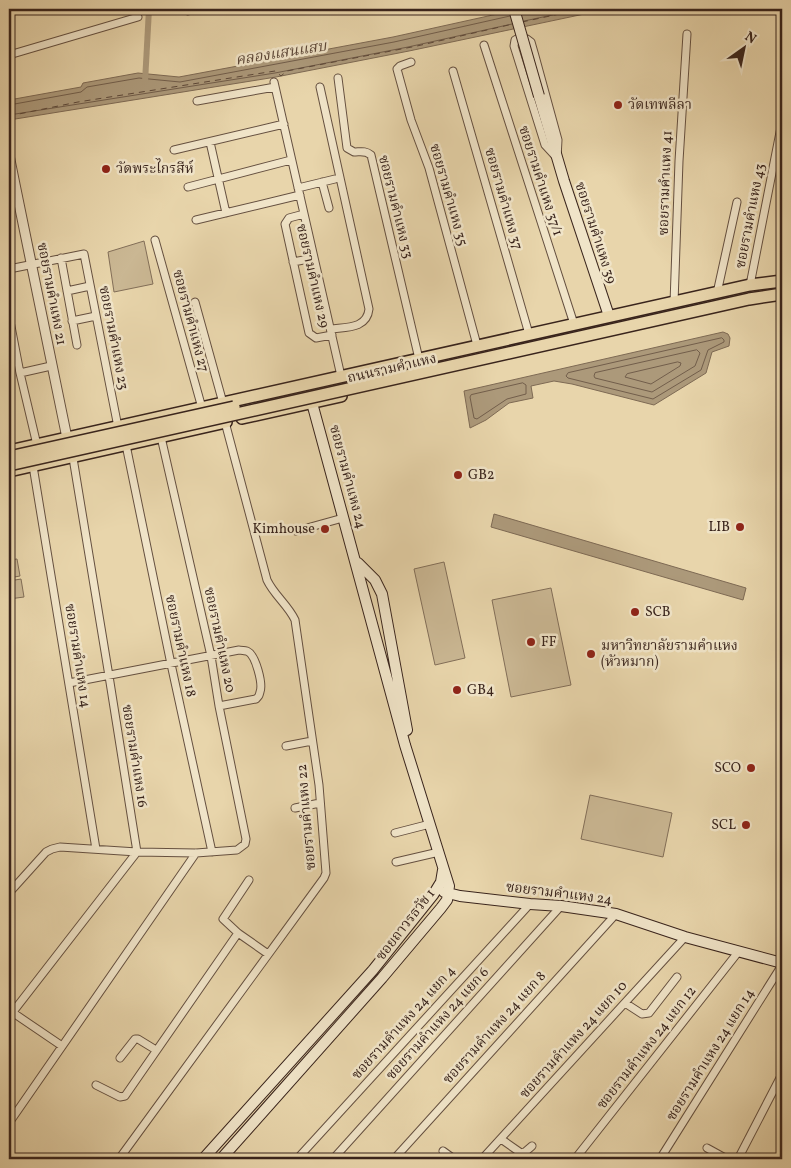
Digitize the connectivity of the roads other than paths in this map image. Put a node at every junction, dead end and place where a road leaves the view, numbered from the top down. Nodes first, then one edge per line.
1 (514, 9) edge
2 (138, 17) dead end
3 (687, 34) dead end
4 (484, 45) dead end
5 (9, 55) edge
6 (411, 62) dead end
7 (453, 71) dead end
8 (338, 78) dead end
9 (320, 87) dead end
10 (197, 101) dead end
11 (782, 122) edge
12 (284, 124) junction
13 (210, 142) junction
14 (174, 150) dead end
15 (9, 155) edge
16 (557, 158) junction
17 (292, 160) junction
18 (217, 179) junction
19 (335, 179) dead end
20 (322, 182) junction
21 (188, 187) dead end
22 (299, 191) junction
23 (737, 202) dead end
24 (329, 208) dead end
25 (226, 212) junction
26 (304, 214) junction
27 (196, 220) dead end
28 (155, 240) dead end
29 (61, 258) junction
30 (314, 258) junction
31 (293, 262) junction
32 (32, 264) junction
33 (9, 269) edge
34 (782, 281) edge
35 (752, 285) junction
36 (90, 286) junction
37 (782, 287) edge
38 (67, 291) junction
39 (717, 292) junction
40 (782, 294) edge
41 (782, 298) edge
42 (195, 302) dead end
43 (674, 302) junction
44 (758, 302) junction
45 (9, 316) edge
46 (96, 316) junction
47 (608, 316) junction
48 (72, 321) junction
49 (574, 324) junction
50 (331, 332) junction
51 (529, 334) junction
52 (614, 335) junction
53 (77, 345) dead end
54 (477, 345) junction
55 (419, 359) junction
56 (51, 366) junction
57 (20, 373) junction
58 (341, 376) junction
59 (302, 385) junction
60 (223, 403) junction
61 (312, 403) junction
62 (202, 408) junction
63 (174, 414) junction
64 (225, 422) junction
65 (118, 427) junction
66 (179, 433) junction
67 (161, 437) junction
68 (67, 438) junction
69 (37, 445) junction
70 (126, 445) junction
71 (9, 451) edge
72 (9, 457) edge
73 (73, 458) junction
74 (9, 465) edge
75 (33, 466) junction
76 (9, 471) edge
77 (344, 518) junction
78 (296, 531) dead end
79 (355, 558) junction
80 (384, 611) junction
81 (381, 655) junction
82 (211, 656) junction
83 (171, 664) junction
84 (109, 676) junction
85 (69, 683) junction
86 (219, 706) junction
87 (312, 741) junction
88 (286, 746) dead end
89 (414, 776) junction
90 (320, 803) junction
91 (295, 808) dead end
92 (430, 824) junction
93 (395, 833) dead end
94 (96, 849) junction
95 (137, 852) junction
96 (212, 852) junction
97 (439, 852) junction
98 (196, 853) junction
99 (396, 862) dead end
100 (443, 866) junction
101 (249, 880) dead end
102 (449, 892) junction
103 (9, 893) edge
104 (433, 895) junction
105 (460, 896) junction
106 (530, 904) junction
107 (561, 906) junction
108 (441, 908) junction
109 (616, 914) junction
110 (238, 933) junction
111 (685, 937) junction
112 (739, 951) junction
113 (268, 954) junction
114 (782, 964) edge
115 (373, 970) junction
116 (677, 977) dead end
117 (382, 978) junction
118 (626, 1002) junction
119 (10, 1013) edge
120 (62, 1046) junction
121 (156, 1050) junction
122 (120, 1058) dead end
123 (782, 1074) edge
124 (96, 1085) dead end
125 (9, 1123) edge
126 (501, 1139) junction
127 (532, 1146) dead end
128 (707, 1148) dead end
129 (443, 1151) dead end
130 (119, 1159) edge
131 (203, 1159) edge
132 (221, 1159) edge
133 (297, 1159) edge
134 (333, 1159) edge
135 (394, 1159) edge
136 (454, 1159) edge
137 (482, 1159) edge
138 (575, 1159) edge
139 (660, 1159) edge
140 (727, 1159) edge
141 (738, 1159) edge

1 - 16 main road, ซอยรามคำแหง 39, bridge
2 - 5 street
3 - 43 street, ซอยรามคำแหง 41
4 - 49 street, ซอยรามคำแหง 37/1
6 - 54 street, ซอยรามคำแหง 35
7 - 51 street, ซอยรามคำแหง 37
8 - 55 street, ซอยรามคำแหง 33
9 - 50 street
10 - 12 street, ซอยรามคำแหง 29
11 - 35 street, ซอยรามคำแหง 43
12 - 13 street
12 - 17 street, ซอยรามคำแหง 29
13 - 14 street
13 - 18 street
15 - 32 street, ซอยรามคำแหง 21
16 - 16 street, ซอยรามคำแหง 39
16 - 47 main road, ซอยรามคำแหง 39
17 - 18 street
17 - 22 street, ซอยรามคำแหง 29
18 - 21 street
18 - 25 street
19 - 20 street
20 - 22 street
20 - 24 street
22 - 25 street
22 - 26 street, ซอยรามคำแหง 29
23 - 39 street
25 - 27 street
26 - 30 street, ซอยรามคำแหง 29
26 - 31 street, ซอยรามคำแหง 29
28 - 62 street, ซอยรามคำแหง 27
29 - 32 street
29 - 36 street, ซอยรามคำแหง 23
29 - 38 street
30 - 31 street
30 - 50 street, ซอยรามคำแหง 29
31 - 50 street, ซอยรามคำแหง 29
32 - 33 street
32 - 56 street, ซอยรามคำแหง 21
34 - 35 main road, ถนนรามคำแหง
35 - 39 main road, ถนนรามคำแหง
35 - 44 main road
36 - 38 street
36 - 46 street, ซอยรามคำแหง 23
37 - 72 main road, ถนนรามคำแหง, bridge
38 - 48 street
39 - 43 main road, ถนนรามคำแหง
40 - 74 main road, ถนนรามคำแหง, bridge
41 - 44 main road, ถนนรามคำแหง
42 - 60 street, ซอยรามคำแหง 27
43 - 47 main road, ถนนรามคำแหง
44 - 52 main road, ถนนรามคำแหง
45 - 57 street
46 - 48 street
46 - 65 street, ซอยรามคำแหง 23
47 - 49 main road, ถนนรามคำแหง
47 - 52 main road
48 - 53 street
49 - 51 main road, ถนนรามคำแหง
50 - 58 street, ซอยรามคำแหง 29
51 - 54 main road, ถนนรามคำแหง
52 - 61 main road, ถนนรามคำแหง
54 - 55 main road, ถนนรามคำแหง
55 - 58 main road, ถนนรามคำแหง
56 - 57 street
56 - 68 street, ซอยรามคำแหง 21
57 - 69 street
58 - 59 main road, ถนนรามคำแหง
59 - 60 main road, ถนนรามคำแหง
59 - 61 main road
60 - 62 main road, ถนนรามคำแหง
61 - 64 main road, ถนนรามคำแหง
61 - 77 main road, ซอยรามคำแหง 24
62 - 63 main road, ถนนรามคำแหง
63 - 65 main road, ถนนรามคำแหง
63 - 66 main road
64 - 66 main road, ถนนรามคำแหง
64 - 87 street, ซอยรามคำแหง 22
65 - 68 main road, ถนนรามคำแหง
66 - 67 main road, ถนนรามคำแหง
67 - 70 main road, ถนนรามคำแหง
67 - 82 street, ซอยรามคำแหง 20
68 - 69 main road, ถนนรามคำแหง
69 - 71 main road, ถนนรามคำแหง
70 - 73 main road, ถนนรามคำแหง
70 - 83 street, ซอยรามคำแหง 18
73 - 75 main road, ถนนรามคำแหง
73 - 84 street, ซอยรามคำแหง 16
75 - 76 main road, ถนนรามคำแหง
75 - 85 street, ซอยรามคำแหง 14
77 - 78 street
77 - 79 main road, ซอยรามคำแหง 24
79 - 80 main road, ซอยรามคำแหง 24
79 - 81 main road, ซอยรามคำแหง 24
80 - 81 main road
80 - 89 main road, ซอยรามคำแหง 24
81 - 89 main road, ซอยรามคำแหง 24
82 - 83 street
82 - 86 street, ซอยรามคำแหง 20
82 - 86 street
83 - 84 street
83 - 96 street, ซอยรามคำแหง 18
84 - 85 street
84 - 95 street, ซอยรามคำแหง 16
85 - 94 street, ซอยรามคำแหง 14
86 - 96 street, ซอยรามคำแหง 20
87 - 88 street
87 - 90 street, ซอยรามคำแหง 22
89 - 92 main road, ซอยรามคำแหง 24
90 - 91 street
90 - 113 street, ซอยรามคำแหง 22
92 - 93 street
92 - 97 main road, ซอยรามคำแหง 24
94 - 95 street
94 - 103 street
95 - 98 street
95 - 119 street
96 - 98 street
97 - 99 street
97 - 100 main road, ซอยรามคำแหง 24
98 - 120 street
100 - 102 main road, ซอยรามคำแหง 24
100 - 104 main road
100 - 105 main road
101 - 110 street
102 - 104 main road, ซอยถาวรธวัช 1
102 - 105 main road, ซอยรามคำแหง 24
102 - 108 main road, ซอยถาวรธวัช 1
104 - 115 main road, ซอยถาวรธวัช 1
105 - 106 main road, ซอยรามคำแหง 24
105 - 108 main road
106 - 107 main road, ซอยรามคำแหง 24
106 - 133 street, ซอยรามคำแหง 24 แยก 4
107 - 109 main road, ซอยรามคำแหง 24
107 - 134 street, ซอยรามคำแหง 24 แยก 6
108 - 117 main road, ซอยถาวรธวัช 1
109 - 111 main road, ซอยรามคำแหง 24
109 - 135 street, ซอยรามคำแหง 24 แยก 8
110 - 113 street
110 - 121 street
111 - 112 main road, ซอยรามคำแหง 24
111 - 118 street, ซอยรามคำแหง 24 แยก 10
112 - 114 main road, ซอยรามคำแหง 24
112 - 138 street, ซอยรามคำแหง 24 แยก 12
113 - 130 street, ซอยรามคำแหง 22
114 - 139 street, ซอยรามคำแหง 24 แยก 14
115 - 117 main road
115 - 131 main road, ซอยถาวรธวัช 1
116 - 118 street
117 - 132 main road, ซอยถาวรธวัช 1
118 - 126 street, ซอยรามคำแหง 24 แยก 10
119 - 120 street
120 - 125 street
121 - 122 street
121 - 124 street
123 - 141 street
126 - 127 street
126 - 137 street, ซอยรามคำแหง 24 แยก 10
128 - 140 street
129 - 136 street

